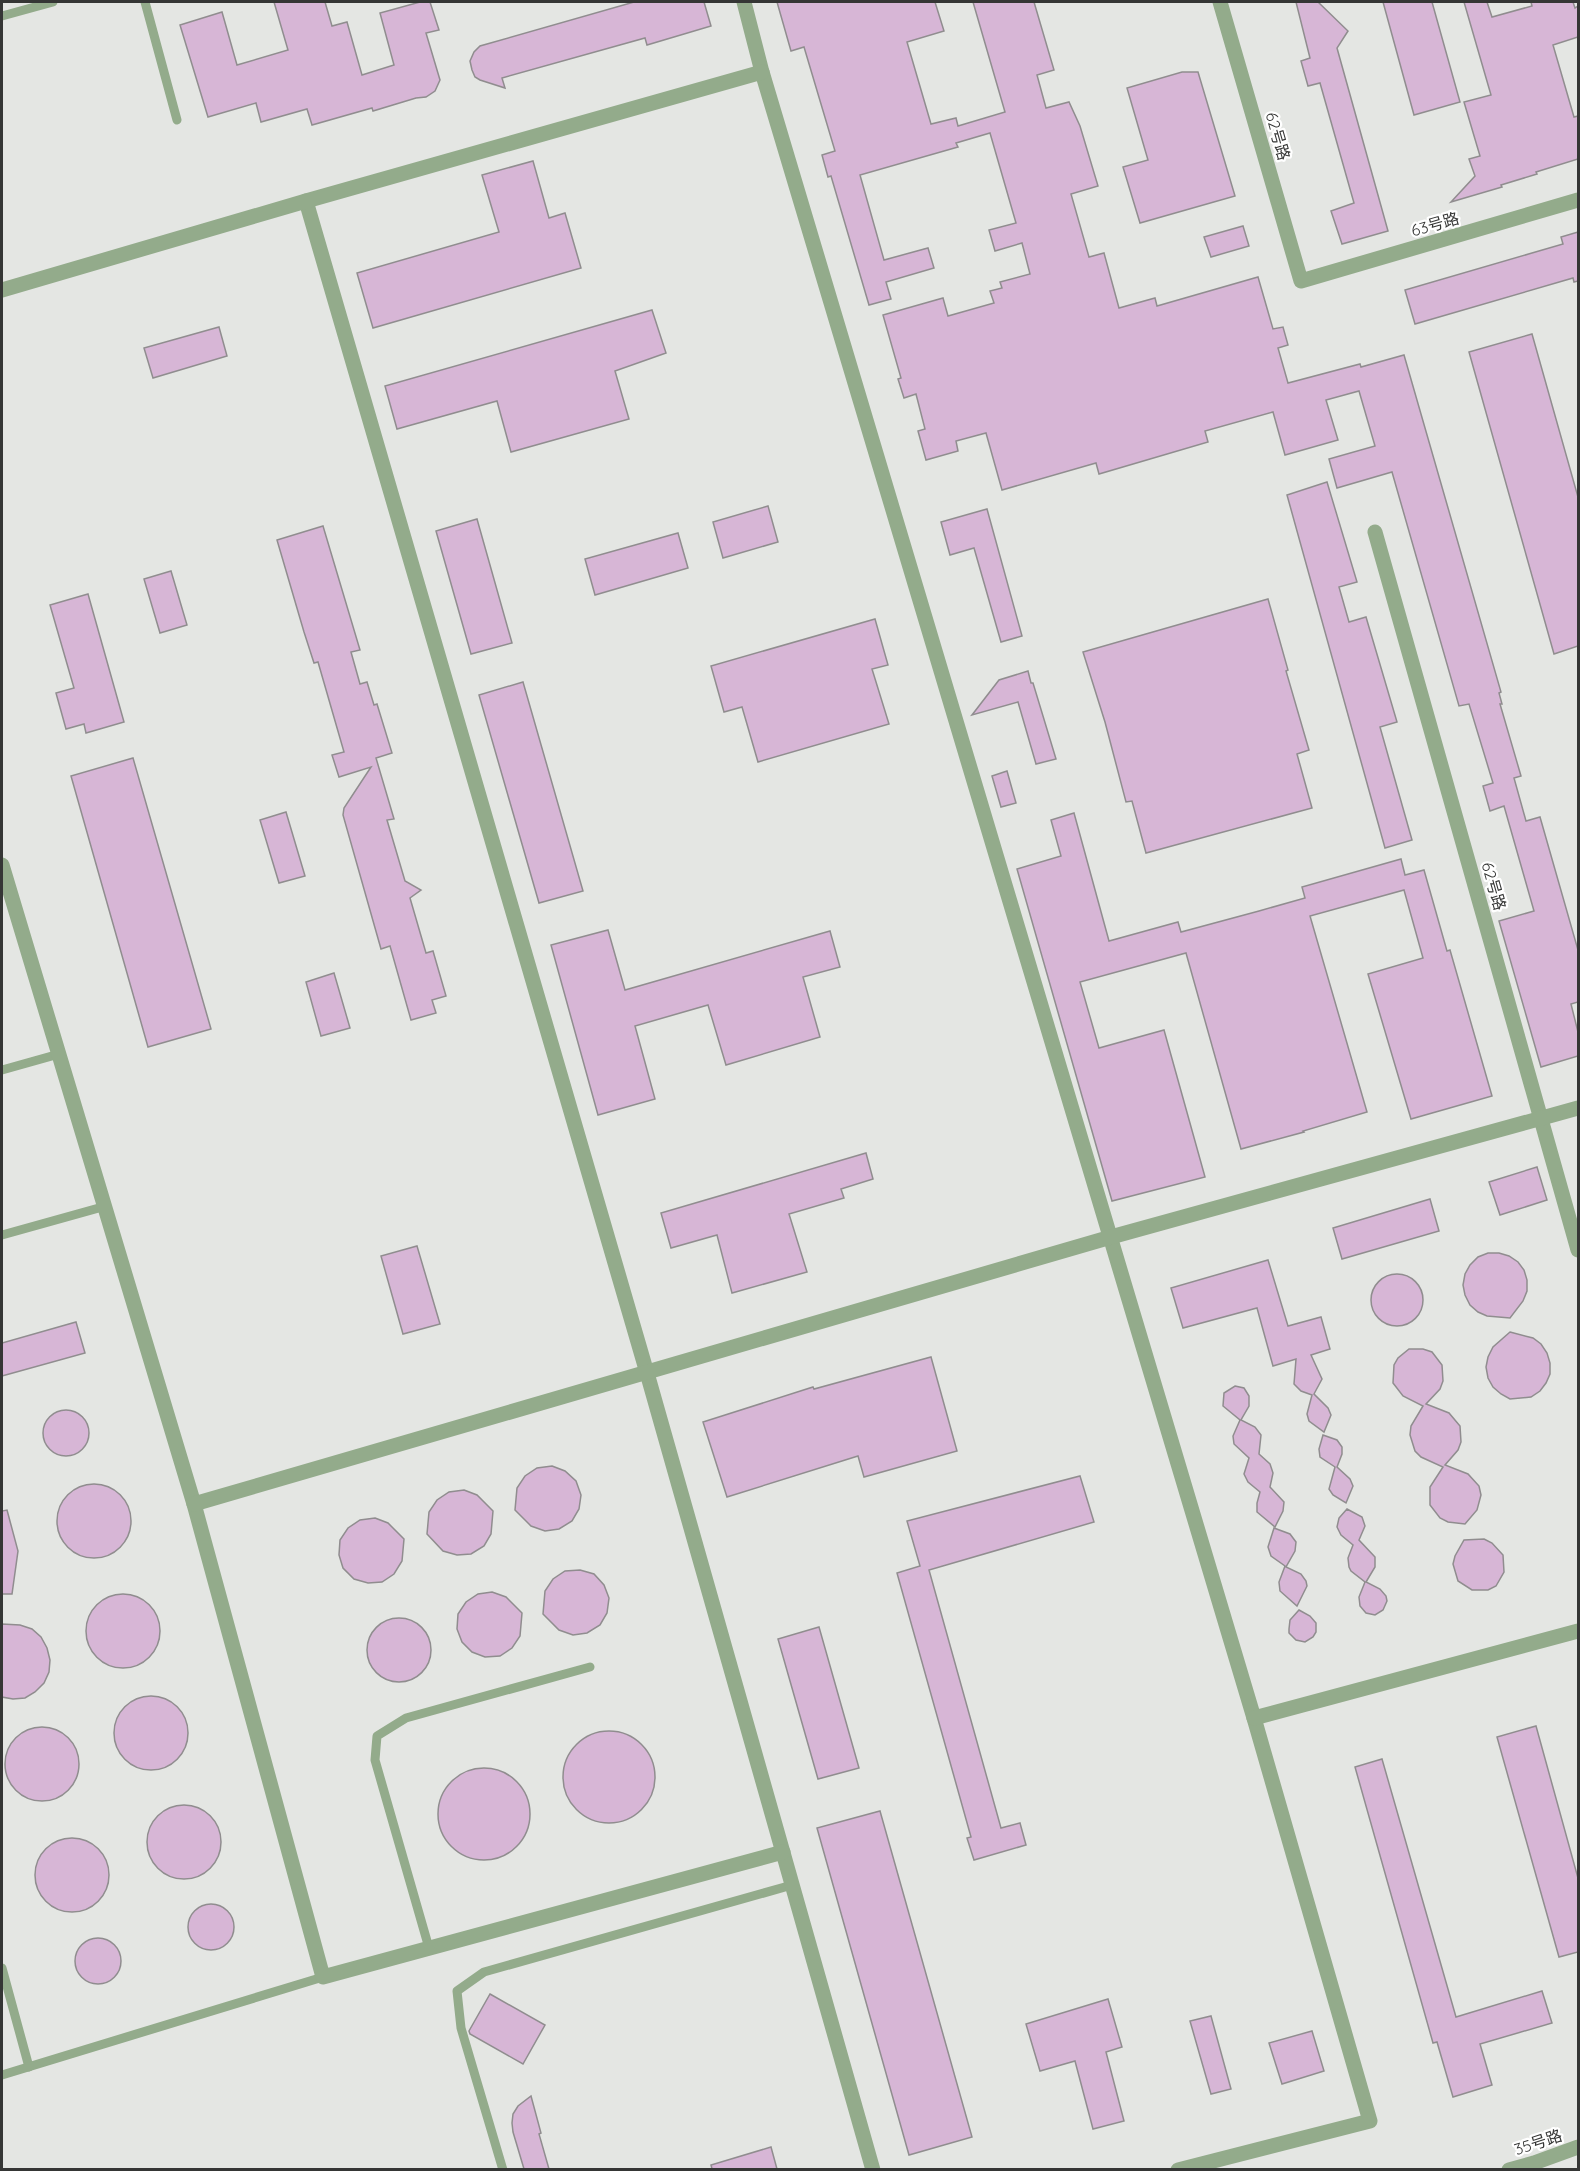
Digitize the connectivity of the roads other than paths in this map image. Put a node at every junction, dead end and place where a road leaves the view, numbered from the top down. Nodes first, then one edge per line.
1 (53, 2) edge
2 (145, 2) edge
3 (744, 2) edge
4 (1220, 2) edge
5 (2, 16) edge
6 (762, 72) junction
7 (177, 120) dead end
8 (1578, 200) edge
9 (306, 201) junction
10 (1301, 281) joint
11 (2, 290) edge
12 (1375, 532) dead end
13 (2, 865) edge
14 (7, 904) edge
15 (59, 1054) junction
16 (2, 1070) edge
17 (1578, 1108) edge
18 (1541, 1119) junction
19 (106, 1206) junction
20 (2, 1235) edge
21 (1111, 1237) junction
22 (1578, 1250) edge
23 (647, 1373) junction
24 (194, 1504) junction
25 (1578, 1631) edge
26 (590, 1667) dead end
27 (1254, 1718) junction
28 (783, 1852) junction
29 (792, 1885) junction
30 (429, 1948) junction
31 (2, 1968) edge
32 (322, 1977) junction
33 (29, 2067) junction
34 (2, 2075) edge
35 (1578, 2147) edge
36 (503, 2169) edge
37 (873, 2169) edge
38 (1178, 2169) edge
39 (1509, 2169) edge

1 - 5 lane
2 - 7 lane
3 - 6 street
4 - 10 street, 62号路
6 - 9 street
6 - 21 street
8 - 10 street, 63号路
9 - 11 street
9 - 23 street
12 - 18 street, 62号路
13 - 14 street
14 - 15 street
15 - 16 lane
15 - 19 street
17 - 18 street
18 - 21 street
18 - 22 street, 62号路
19 - 20 lane
19 - 24 street
21 - 23 street
21 - 27 street
23 - 24 street
23 - 28 street
24 - 32 street
25 - 27 street
26 - 30 lane
27 - 38 street
28 - 29 street
28 - 30 street
29 - 36 lane
29 - 37 street
30 - 32 street
31 - 33 lane
32 - 33 lane
33 - 34 lane
35 - 39 street, 35号路

